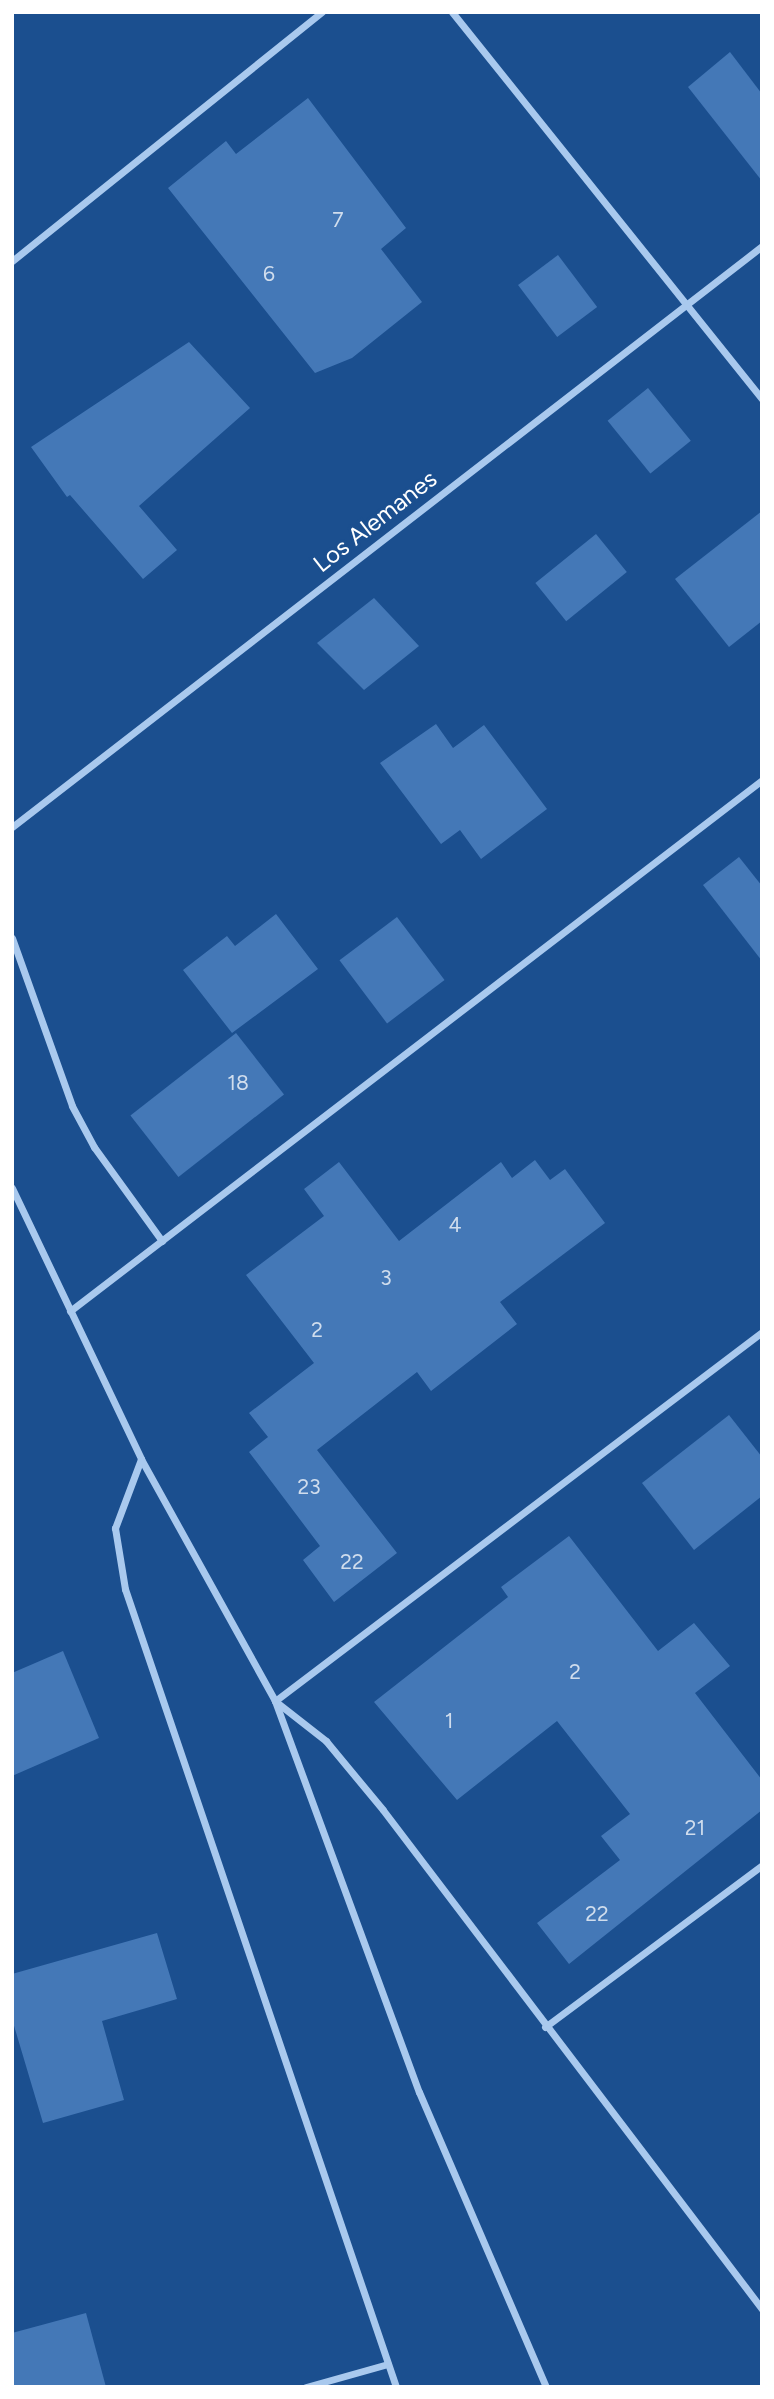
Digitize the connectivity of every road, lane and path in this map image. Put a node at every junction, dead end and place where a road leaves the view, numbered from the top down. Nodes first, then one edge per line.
1 (322, 12) edge
2 (452, 12) edge
3 (762, 246) edge
4 (12, 261) edge
5 (687, 305) junction
6 (762, 398) edge
7 (762, 780) edge
8 (12, 827) edge
9 (12, 938) edge
10 (12, 1188) edge
11 (162, 1241) junction
12 (70, 1311) junction
13 (762, 1332) edge
14 (141, 1459) junction
15 (275, 1701) junction
16 (762, 1865) edge
17 (545, 2027) junction
18 (762, 2309) edge
19 (388, 2364) junction
20 (306, 2387) edge
21 (396, 2387) edge
22 (546, 2387) edge

1 - 4 street
2 - 5 street
3 - 5 street, Los Alemanes
5 - 6 street
5 - 8 street, Los Alemanes
7 - 11 street
9 - 11 street
10 - 12 street
11 - 12 street
12 - 14 street
13 - 15 street
14 - 15 street
14 - 19 street
15 - 17 street
15 - 22 street
16 - 17 street
17 - 18 street
19 - 20 street
19 - 21 street

